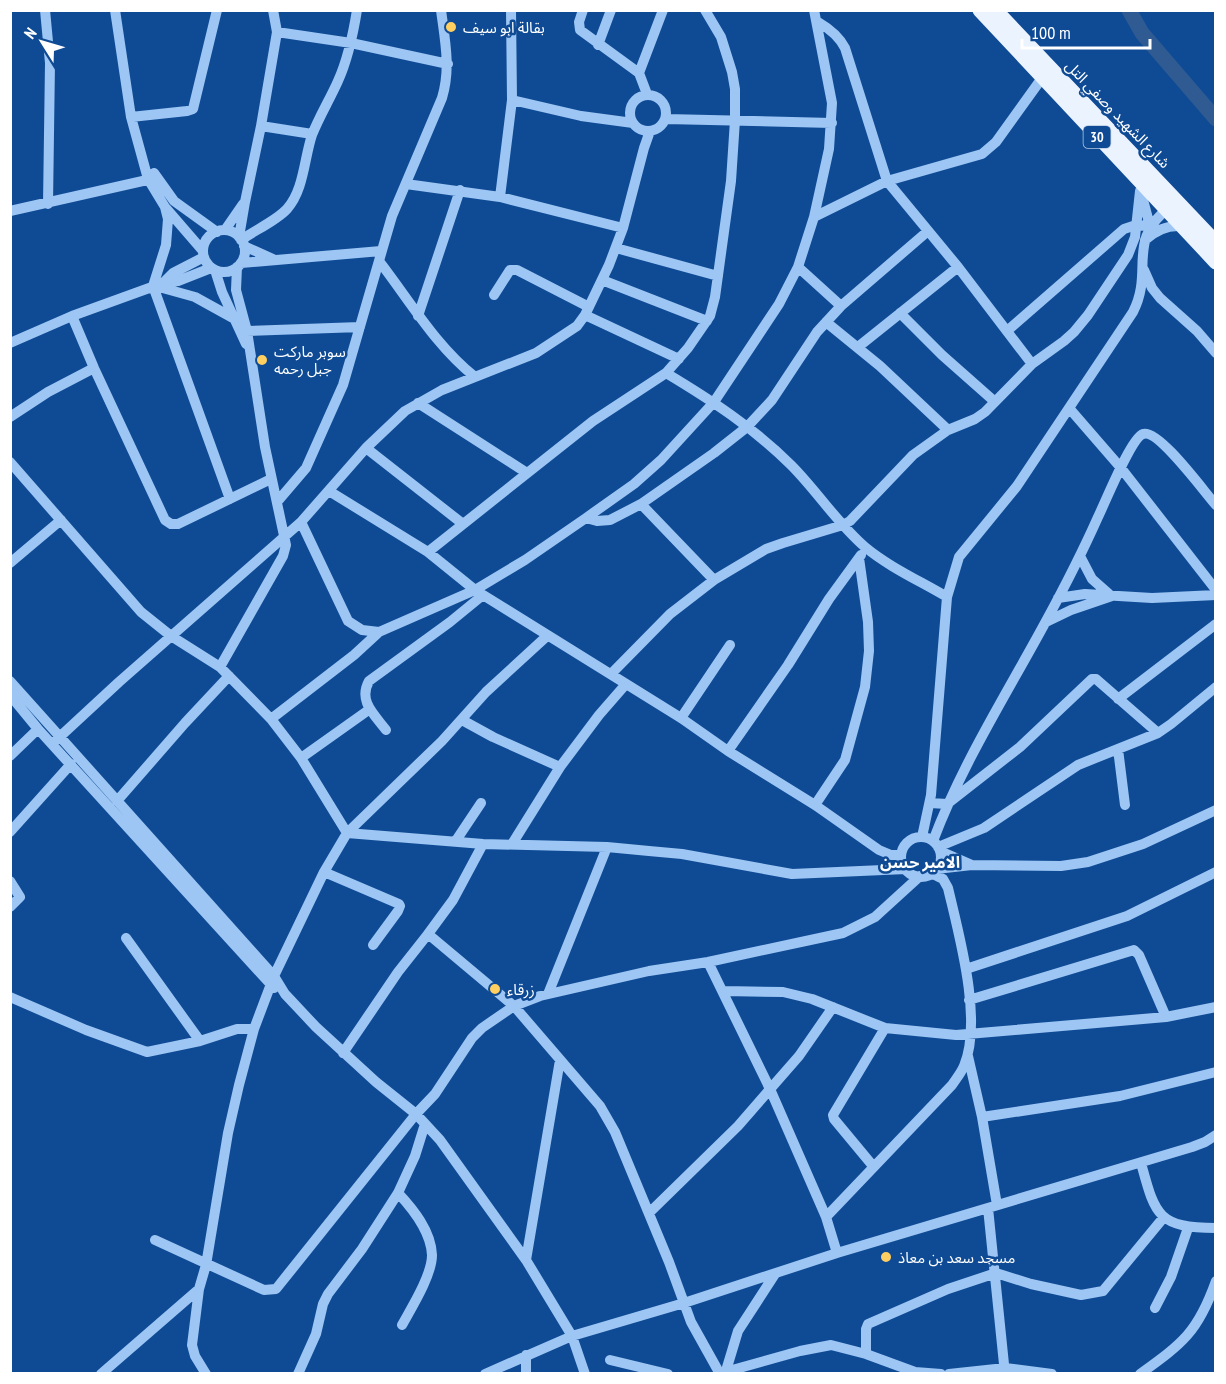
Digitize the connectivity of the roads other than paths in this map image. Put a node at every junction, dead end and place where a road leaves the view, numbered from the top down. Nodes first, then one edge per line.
1 (45, 10) edge
2 (116, 10) edge
3 (217, 10) edge
4 (273, 10) edge
5 (357, 10) edge
6 (441, 10) edge
7 (511, 10) edge
8 (583, 10) edge
9 (611, 10) edge
10 (663, 10) edge
11 (705, 10) edge
12 (814, 10) edge
13 (980, 10) edge
14 (995, 10) edge
15 (818, 22) junction
16 (277, 32) junction
17 (351, 43) junction
18 (598, 45) junction
19 (448, 64) junction
20 (639, 73) junction
21 (1042, 78) junction
22 (647, 94) junction
23 (512, 100) junction
24 (131, 117) junction
25 (666, 119) junction
26 (735, 120) junction
27 (633, 123) junction
28 (832, 123) junction
29 (261, 126) junction
30 (650, 131) junction
31 (312, 134) junction
32 (1132, 174) junction
33 (152, 179) junction
34 (887, 181) junction
35 (406, 184) junction
36 (460, 190) junction
37 (1140, 191) junction
38 (500, 197) junction
39 (244, 201) junction
40 (48, 204) junction
41 (1171, 205) junction
42 (165, 207) junction
43 (10, 211) edge
44 (814, 218) junction
45 (1136, 225) junction
46 (1150, 226) junction
47 (1181, 226) junction
48 (623, 228) junction
49 (221, 231) junction
50 (928, 231) junction
51 (1145, 240) junction
52 (242, 241) junction
53 (1215, 243) edge
54 (616, 248) junction
55 (204, 254) junction
56 (380, 256) junction
57 (273, 259) junction
58 (1215, 262) edge
59 (239, 265) junction
60 (1142, 266) junction
61 (798, 267) junction
62 (958, 267) junction
63 (213, 269) junction
64 (718, 276) junction
65 (602, 280) junction
66 (158, 285) junction
67 (494, 295) dead end
68 (841, 306) junction
69 (587, 311) junction
70 (900, 313) junction
71 (418, 315) junction
72 (72, 316) junction
73 (234, 319) junction
74 (707, 321) junction
75 (826, 322) junction
76 (360, 327) junction
77 (247, 331) junction
78 (1007, 331) junction
79 (10, 343) edge
80 (858, 347) junction
81 (250, 353) junction
82 (1215, 353) edge
83 (680, 359) junction
84 (1032, 364) junction
85 (94, 368) junction
86 (666, 373) junction
87 (475, 377) junction
88 (994, 401) junction
89 (714, 402) junction
90 (418, 403) junction
91 (1069, 408) junction
92 (10, 417) edge
93 (747, 427) junction
94 (948, 430) junction
95 (366, 448) junction
96 (10, 462) edge
97 (1121, 468) junction
98 (528, 473) junction
99 (271, 479) junction
100 (330, 491) junction
101 (230, 499) junction
102 (277, 502) junction
103 (641, 504) junction
104 (1215, 505) edge
105 (586, 518) junction
106 (61, 520) junction
107 (301, 522) junction
108 (463, 524) junction
109 (843, 525) junction
110 (285, 536) junction
111 (866, 547) junction
112 (428, 552) junction
113 (1080, 556) junction
114 (859, 558) junction
115 (10, 563) edge
116 (714, 580) junction
117 (1215, 590) edge
118 (479, 592) junction
119 (1215, 595) edge
120 (1112, 596) junction
121 (947, 597) junction
122 (1058, 598) junction
123 (1046, 622) junction
124 (1215, 624) edge
125 (379, 632) junction
126 (171, 636) junction
127 (547, 636) junction
128 (730, 645) dead end
129 (220, 667) junction
130 (611, 674) junction
131 (229, 675) junction
132 (10, 681) edge
133 (626, 684) junction
134 (1215, 687) edge
135 (10, 695) edge
136 (1118, 699) junction
137 (370, 709) junction
138 (681, 718) junction
139 (271, 719) junction
140 (462, 720) junction
141 (38, 729) junction
142 (386, 730) dead end
143 (1158, 733) junction
144 (57, 741) junction
145 (1118, 749) junction
146 (728, 751) junction
147 (10, 756) edge
148 (301, 758) junction
149 (71, 764) junction
150 (560, 767) junction
151 (117, 801) junction
152 (481, 803) dead end
153 (930, 803) junction
154 (947, 804) junction
155 (1125, 805) dead end
156 (815, 806) junction
157 (1215, 810) edge
158 (10, 832) edge
159 (347, 833) junction
160 (922, 837) junction
161 (455, 842) junction
162 (483, 844) junction
163 (512, 844) junction
164 (937, 846) junction
165 (607, 848) junction
166 (901, 855) junction
167 (972, 865) junction
168 (906, 870) junction
169 (934, 871) junction
170 (324, 872) junction
171 (1215, 872) edge
172 (920, 876) junction
173 (10, 881) edge
174 (10, 907) edge
175 (428, 934) junction
176 (126, 938) dead end
177 (373, 945) dead end
178 (708, 962) junction
179 (966, 969) junction
180 (272, 981) junction
181 (724, 991) junction
182 (548, 994) junction
183 (10, 998) edge
184 (969, 1000) junction
185 (514, 1006) junction
186 (833, 1007) junction
187 (1215, 1007) edge
188 (1166, 1017) junction
189 (885, 1028) junction
190 (254, 1029) junction
191 (971, 1035) junction
192 (200, 1041) junction
193 (344, 1053) junction
194 (967, 1054) junction
195 (560, 1060) junction
196 (1215, 1072) edge
197 (770, 1089) junction
198 (416, 1114) junction
199 (982, 1117) junction
200 (425, 1124) junction
201 (1215, 1135) edge
202 (1141, 1162) junction
203 (873, 1166) junction
204 (398, 1193) junction
205 (992, 1207) junction
206 (649, 1213) junction
207 (826, 1216) junction
208 (1164, 1217) junction
209 (1188, 1228) junction
210 (1215, 1228) edge
211 (154, 1240) dead end
212 (837, 1253) junction
213 (526, 1260) junction
214 (206, 1265) junction
215 (996, 1273) junction
216 (775, 1274) junction
217 (1215, 1281) edge
218 (199, 1289) junction
219 (684, 1303) junction
220 (1155, 1308) dead end
221 (402, 1325) dead end
222 (572, 1336) junction
223 (866, 1354) junction
224 (526, 1355) junction
225 (610, 1360) dead end
226 (1005, 1371) edge
227 (724, 1373) edge
228 (915, 1373) edge
229 (101, 1374) edge
230 (206, 1374) edge
231 (298, 1374) edge
232 (485, 1374) edge
233 (526, 1374) edge
234 (585, 1374) edge
235 (668, 1374) edge
236 (941, 1374) edge
237 (949, 1374) edge
238 (1052, 1374) edge
239 (1140, 1374) edge

1 - 40 street
2 - 24 street
3 - 24 street
4 - 16 street
5 - 17 street
6 - 19 street
7 - 23 street
8 - 18 street
9 - 18 street
10 - 20 street
11 - 26 street
12 - 15 street
13 - 21 main road, شارع الشهيد وصفي التل / 30
14 - 41 main road, شارع الشهيد وصفي التل / 30
15 - 28 street
15 - 34 street
16 - 17 street
16 - 29 street
17 - 19 street
17 - 31 street
18 - 20 street
19 - 35 street
20 - 22 street
21 - 32 main road, شارع الشهيد وصفي التل / 30
21 - 34 street
22 - 25 street
22 - 27 street
23 - 27 street
23 - 38 street
24 - 33 street
25 - 26 street
25 - 30 street
26 - 28 street
26 - 64 street
27 - 30 street
28 - 44 street
29 - 31 street
29 - 39 street
30 - 48 street
31 - 52 street
32 - 37 street
32 - 41 main road, شارع الشهيد وصفي التل / 30
33 - 40 street
33 - 42 street
33 - 49 street
34 - 44 street
34 - 50 street
35 - 36 street
35 - 56 street
36 - 38 street
36 - 71 street
37 - 45 street
37 - 46 street
38 - 48 street
39 - 49 street
39 - 52 street
40 - 43 street
41 - 46 street
41 - 47 main road, شارع الشهيد وصفي التل / 30
41 - 53 main road, شارع الشهيد وصفي التل / 30
42 - 55 street
42 - 66 street
44 - 61 street
45 - 46 street
45 - 78 street
45 - 84 street
46 - 51 street
47 - 51 street
47 - 58 main road, شارع الشهيد وصفي التل / 30
48 - 54 street
49 - 52 street
49 - 55 street
50 - 62 street
50 - 68 street
51 - 60 street
52 - 57 street
52 - 59 street
54 - 64 street
54 - 65 street
55 - 63 street
55 - 66 street
56 - 57 street
56 - 71 street
56 - 76 street
57 - 59 street
59 - 63 street
59 - 77 street
60 - 82 street
60 - 91 street
61 - 68 street
61 - 89 street
62 - 70 street
62 - 78 street
63 - 66 street
63 - 73 street
64 - 74 street
65 - 69 street
65 - 74 street
66 - 72 street
66 - 73 street
66 - 101 street
67 - 69 street
68 - 75 street
69 - 83 street
69 - 87 street
70 - 80 street
70 - 88 street
71 - 87 street
72 - 79 street
72 - 85 street
73 - 81 street
74 - 83 street
75 - 80 street
75 - 93 street
76 - 77 street
76 - 102 street
77 - 81 street
78 - 84 street
80 - 94 street
81 - 99 street
83 - 86 street
84 - 88 street
85 - 92 street
85 - 101 street
86 - 89 street
86 - 98 street
87 - 90 street
88 - 94 street
89 - 93 street
89 - 105 street
90 - 95 street
90 - 98 street
91 - 97 street
91 - 121 street
93 - 103 street
93 - 109 street
94 - 109 street
95 - 100 street
95 - 108 street
96 - 106 street
97 - 104 street
97 - 113 street
97 - 117 street
98 - 108 street
99 - 101 street
99 - 102 street
100 - 107 street
100 - 112 street
102 - 110 street
103 - 105 street
103 - 116 street
105 - 118 street
106 - 115 street
106 - 126 street
107 - 110 street
107 - 125 street
108 - 112 street
109 - 111 street
109 - 116 street
110 - 126 street
110 - 129 street
111 - 114 street
111 - 121 street
112 - 118 street
113 - 120 street
113 - 122 street
114 - 146 street
114 - 156 street
116 - 130 street
118 - 125 street
118 - 127 street
118 - 137 street
119 - 120 street
120 - 122 street
120 - 123 street
121 - 153 street
122 - 123 street
123 - 154 street
124 - 136 street
125 - 139 street
126 - 129 street
126 - 144 street
127 - 130 street
127 - 140 street
128 - 138 street
129 - 131 street
130 - 133 street
131 - 139 street
131 - 151 street
132 - 144 street
133 - 138 street
133 - 150 street
134 - 143 street
135 - 141 street
136 - 143 street
136 - 154 street
137 - 142 street
137 - 148 street
138 - 146 street
139 - 148 street
140 - 150 street
140 - 159 street
141 - 144 street
141 - 147 street
143 - 145 street
144 - 149 street
144 - 151 street
145 - 155 street
145 - 164 street
146 - 156 street
148 - 159 street
149 - 158 street
149 - 180 street
150 - 163 street
151 - 180 street
152 - 161 street
153 - 154 street
153 - 160 street
154 - 164 street
156 - 166 street
157 - 167 street
159 - 161 street
159 - 170 street
160 - 164 street
160 - 166 street
161 - 162 street
162 - 163 street
162 - 175 street
163 - 165 street
164 - 167 street
164 - 169 street
165 - 168 street
165 - 182 street
166 - 168 street
167 - 169 street
168 - 172 street
169 - 172 street
169 - 179 street
170 - 177 street
170 - 180 street
171 - 179 street
172 - 178 street
173 - 174 street
175 - 185 street
175 - 193 street
176 - 192 street
178 - 181 street
178 - 182 street
179 - 184 street
180 - 190 street
180 - 193 street
181 - 186 street
181 - 197 street
182 - 185 street
183 - 192 street
184 - 188 street
184 - 191 street
185 - 195 street
185 - 198 street
186 - 189 street
186 - 197 street
187 - 188 street
188 - 191 street
189 - 191 street
189 - 203 street
190 - 192 street
190 - 214 street
191 - 194 street
193 - 198 street
194 - 199 street
194 - 203 street
195 - 206 street
195 - 213 street
196 - 199 street
197 - 206 street
197 - 207 street
198 - 200 street
198 - 214 street
199 - 205 street
200 - 204 street
200 - 213 street
201 - 202 street
202 - 205 street
202 - 208 street
203 - 207 street
204 - 221 street
204 - 231 street
205 - 212 street
205 - 215 street
206 - 219 street
207 - 212 street
208 - 209 street
208 - 215 street
209 - 210 street
209 - 220 street
211 - 214 street
212 - 216 street
213 - 222 street
214 - 218 street
215 - 223 street
215 - 226 street
216 - 219 street
216 - 227 street
217 - 239 street
218 - 229 street
218 - 230 street
219 - 222 street
219 - 227 street
222 - 224 street
222 - 234 street
223 - 227 street
223 - 228 street
224 - 232 street
224 - 233 street
225 - 235 street
226 - 237 street
226 - 238 street
228 - 236 street

